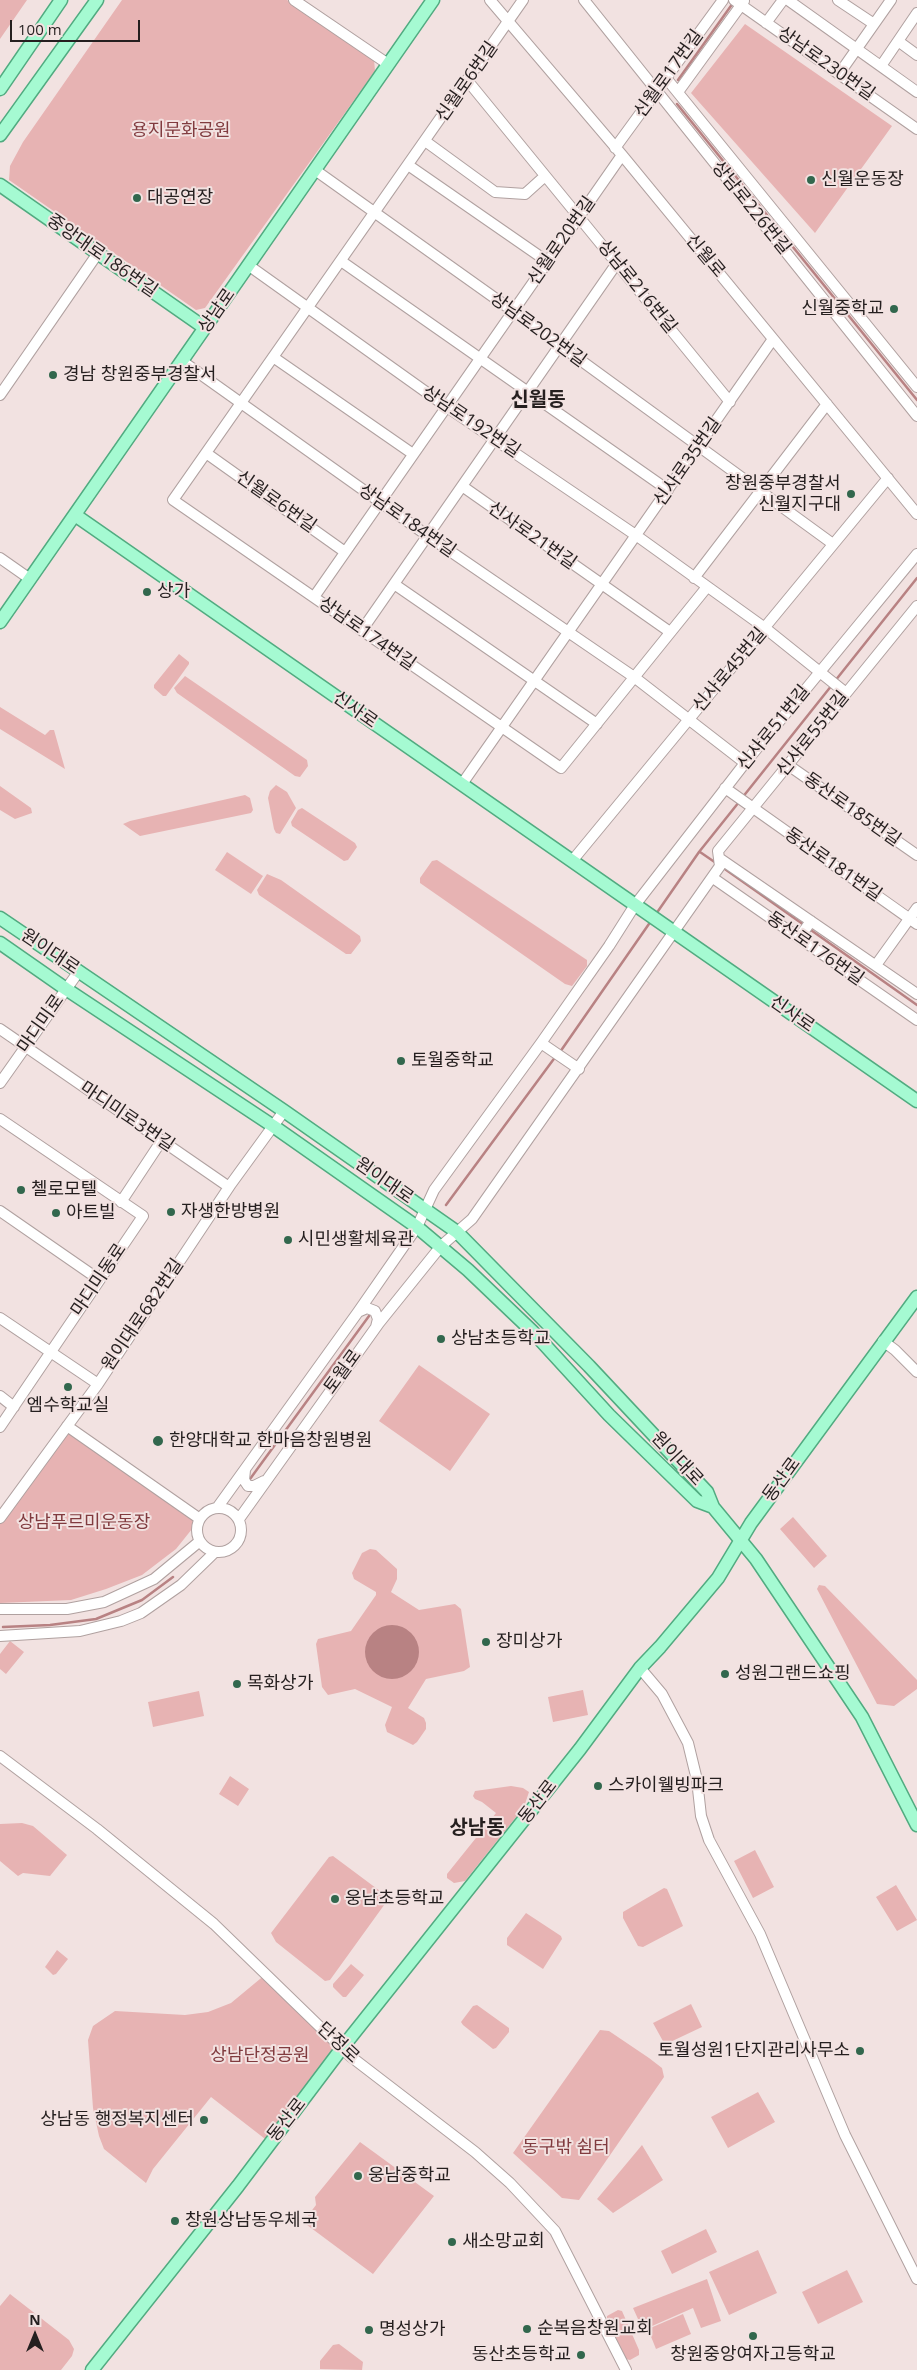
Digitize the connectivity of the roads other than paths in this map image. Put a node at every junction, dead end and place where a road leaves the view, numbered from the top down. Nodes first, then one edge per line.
1 (61, 0) edge
2 (97, 0) edge
3 (294, 0) edge
4 (433, 0) edge
5 (490, 0) edge
6 (523, 0) edge
7 (584, 0) edge
8 (723, 0) edge
9 (783, 0) edge
10 (788, 0) edge
11 (838, 0) edge
12 (891, 0) edge
13 (740, 2) edge
14 (850, 4) edge
15 (917, 14) edge
16 (508, 22) junction
17 (766, 23) junction
18 (874, 24) junction
19 (898, 41) junction
20 (857, 49) junction
21 (917, 55) edge
22 (388, 64) junction
23 (881, 66) junction
24 (839, 74) junction
25 (666, 78) junction
26 (467, 80) junction
27 (0, 89) edge
28 (657, 90) junction
29 (678, 92) junction
30 (917, 92) edge
31 (916, 126) edge
32 (0, 136) edge
33 (425, 141) junction
34 (618, 152) junction
35 (408, 164) junction
36 (314, 170) junction
37 (545, 176) junction
38 (0, 185) edge
39 (375, 214) junction
40 (579, 217) junction
41 (98, 253) junction
42 (341, 261) junction
43 (548, 262) junction
44 (617, 263) junction
45 (248, 265) junction
46 (308, 307) junction
47 (513, 311) junction
48 (205, 328) junction
49 (774, 339) junction
50 (559, 346) junction
51 (273, 357) junction
52 (480, 360) junction
53 (182, 361) junction
54 (917, 387) edge
55 (528, 391) junction
56 (0, 395) edge
57 (730, 402) junction
58 (241, 403) junction
59 (827, 404) junction
60 (447, 406) junction
61 (917, 416) edge
62 (495, 438) junction
63 (698, 446) junction
64 (206, 453) junction
65 (413, 454) junction
66 (888, 478) junction
67 (462, 486) junction
68 (668, 490) junction
69 (761, 492) junction
70 (173, 500) joint
71 (380, 503) junction
72 (917, 514) edge
73 (75, 515) junction
74 (428, 536) junction
75 (637, 536) junction
76 (833, 544) junction
77 (346, 552) junction
78 (917, 554) edge
79 (0, 558) edge
80 (694, 578) junction
81 (30, 579) junction
82 (394, 584) junction
83 (602, 586) junction
84 (707, 587) junction
85 (314, 597) junction
86 (917, 606) edge
87 (0, 622) edge
88 (765, 628) junction
89 (362, 630) junction
90 (569, 632) junction
91 (670, 632) junction
92 (821, 673) junction
93 (634, 677) junction
94 (534, 681) junction
95 (844, 692) junction
96 (689, 719) junction
97 (597, 724) junction
98 (502, 728) junction
99 (745, 763) junction
100 (788, 765) junction
101 (462, 784) junction
102 (728, 789) junction
103 (751, 807) junction
104 (917, 855) edge
105 (572, 861) junction
106 (720, 862) junction
107 (713, 876) junction
108 (635, 905) junction
109 (917, 908) edge
110 (0, 918) edge
111 (913, 921) edge
112 (811, 922) junction
113 (670, 929) junction
114 (800, 936) junction
115 (0, 942) edge
116 (876, 965) junction
117 (79, 971) junction
118 (66, 989) junction
119 (917, 994) edge
120 (917, 1020) edge
121 (0, 1030) edge
122 (541, 1043) junction
123 (25, 1046) junction
124 (579, 1068) junction
125 (0, 1083) edge
126 (917, 1101) edge
127 (284, 1110) junction
128 (0, 1119) edge
129 (273, 1126) junction
130 (162, 1140) junction
131 (229, 1187) junction
132 (121, 1202) junction
133 (424, 1208) junction
134 (0, 1211) edge
135 (417, 1227) junction
136 (457, 1232) junction
137 (441, 1246) junction
138 (101, 1278) junction
139 (917, 1297) edge
140 (358, 1312) junction
141 (0, 1318) edge
142 (376, 1328) junction
143 (883, 1342) junction
144 (49, 1352) junction
145 (917, 1372) edge
146 (98, 1384) junction
147 (0, 1396) edge
148 (14, 1407) junction
149 (67, 1426) junction
150 (0, 1427) edge
151 (245, 1468) junction
152 (266, 1480) junction
153 (713, 1506) junction
154 (216, 1508) junction
155 (0, 1518) edge
156 (200, 1519) junction
157 (239, 1520) junction
158 (741, 1540) junction
159 (200, 1541) junction
160 (216, 1552) junction
161 (168, 1569) junction
162 (181, 1585) junction
163 (2, 1612) edge
164 (0, 1627) edge
165 (4, 1636) edge
166 (640, 1668) junction
167 (0, 1756) edge
168 (917, 1825) edge
169 (342, 2048) junction
170 (917, 2279) edge
171 (92, 2370) edge
172 (626, 2370) edge

1 - 27 main road
2 - 32 main road
3 - 22 street
4 - 22 main road, 상남로
5 - 16 street, 신월로
6 - 16 street, 신월로6번길
7 - 28 street, 상남로226번길
8 - 25 street, 신월로17번길
9 - 17 street
10 - 20 street
11 - 14 street
12 - 18 street
13 - 17 street, 상남로230번길
13 - 29 street
14 - 18 street
15 - 19 street
16 - 26 street, 신월로6번길
16 - 34 street, 신월로
17 - 24 street, 상남로230번길
18 - 20 street
19 - 21 street
19 - 23 street
20 - 23 street
20 - 24 street
22 - 36 main road, 상남로
23 - 30 street
24 - 31 street, 상남로230번길
25 - 28 street, 신월로17번길
25 - 29 street
26 - 33 street, 신월로6번길
26 - 37 street, 상남로216번길
28 - 34 street, 신월로17번길
28 - 61 street, 상남로226번길
29 - 54 street
33 - 35 street, 신월로6번길
33 - 37 street, 신월로6번길
34 - 40 street, 신월로20번길
34 - 49 street, 신월로
35 - 39 street, 신월로6번길
35 - 43 street
36 - 39 street, 상남로202번길
36 - 45 main road, 상남로
37 - 40 street, 상남로216번길
38 - 41 main road, 중앙대로186번길
39 - 42 street, 신월로6번길
39 - 47 street, 상남로202번길
40 - 43 street, 신월로20번길
40 - 44 street, 상남로216번길
41 - 48 main road, 중앙대로186번길
41 - 56 street
42 - 46 street, 신월로6번길
42 - 52 street
43 - 47 street, 신월로20번길
44 - 50 street
44 - 57 street, 상남로216번길
45 - 46 street, 상남로192번길
45 - 48 main road, 상남로
46 - 51 street, 신월로6번길
46 - 60 street, 상남로192번길
47 - 50 street, 상남로202번길
47 - 52 street, 신월로20번길
48 - 53 main road, 상남로
49 - 57 street, 신사로35번길
49 - 59 street, 신월로
50 - 55 street
50 - 63 street, 상남로202번길
51 - 58 street, 신월로6번길
51 - 65 street
52 - 55 street
52 - 60 street, 신월로20번길
53 - 58 street, 상남로184번길
53 - 73 main road, 상남로
55 - 62 street
55 - 68 street
57 - 63 street, 신사로35번길
58 - 64 street, 신월로6번길
58 - 71 street, 상남로184번길
59 - 66 street, 신월로
59 - 69 street
60 - 62 street, 상남로192번길
60 - 65 street, 신월로20번길
62 - 67 street
62 - 75 street, 상남로192번길
63 - 68 street, 신사로35번길
63 - 69 street, 상남로202번길
64 - 70 street, 신월로6번길
64 - 77 street, 신월로6번길
65 - 71 street, 신월로20번길
66 - 72 street, 신월로
66 - 76 street, 신사로45번길
67 - 74 street
67 - 83 street, 신사로21번길
68 - 75 street, 신사로35번길
69 - 76 street, 상남로202번길
69 - 80 street
70 - 85 street, 상남로174번길
71 - 74 street, 상남로184번길
71 - 77 street, 신월로20번길
73 - 81 main road, 상남로
73 - 101 main road, 신사로
74 - 82 street
74 - 90 street, 상남로184번길
75 - 80 street, 상남로192번길
75 - 83 street, 신사로35번길
76 - 88 street, 신사로45번길
77 - 85 street, 신월로20번길
78 - 92 street, 신사로51번길
79 - 81 street
80 - 84 street, 상남로192번길
81 - 87 main road, 상남로
82 - 89 street
82 - 94 street
83 - 90 street, 신사로35번길
83 - 91 street
84 - 88 street, 상남로192번길
84 - 91 street
85 - 89 street, 상남로174번길
86 - 95 street, 신사로55번길
88 - 92 street, 상남로192번길
88 - 96 street, 신사로45번길
89 - 98 street, 상남로174번길
90 - 93 street, 상남로184번길
90 - 94 street, 신사로35번길
91 - 93 street
92 - 95 street, 상남로192번길
92 - 99 street, 신사로51번길
93 - 96 street, 상남로184번길
93 - 97 street
94 - 97 street
94 - 98 street, 신사로35번길
95 - 100 street, 신사로55번길
96 - 99 street, 상남로184번길
96 - 105 street, 신사로45번길
97 - 98 street, 상남로174번길
98 - 101 street, 신사로35번길
99 - 102 street, 신사로51번길
100 - 103 street, 신사로55번길
100 - 104 street, 동산로185번길
101 - 105 main road, 신사로
102 - 103 street, 동산로181번길
102 - 108 street, 신사로51번길
103 - 106 street, 신사로55번길
103 - 111 street, 동산로181번길
105 - 108 main road, 신사로
106 - 107 street, 신사로55번길
106 - 112 street
107 - 113 street
107 - 114 street, 동산로176번길
108 - 113 main road, 신사로
108 - 122 street, 신사로51번길
109 - 111 street
110 - 117 main road, 원이대로
111 - 116 street
112 - 114 street
112 - 116 street
113 - 124 street, 토월로
113 - 126 main road, 신사로
114 - 120 street, 동산로176번길
115 - 118 main road, 원이대로
116 - 119 street
117 - 118 street, 마디미로
117 - 127 main road, 원이대로
118 - 123 street, 마디미로
118 - 129 main road, 원이대로
121 - 123 street, 마디미로3번길
122 - 124 street
122 - 133 street, 토월로
123 - 125 street, 마디미로
123 - 130 street, 마디미로3번길
124 - 136 street, 토월로
127 - 129 street, 원이대로682번길
127 - 133 main road, 원이대로
128 - 132 street
129 - 131 street, 원이대로682번길
129 - 135 main road, 원이대로
130 - 131 street, 마디미로3번길
130 - 132 street
131 - 146 street, 원이대로682번길
132 - 138 street, 마디미동로
133 - 135 street, 토월로
133 - 136 main road, 원이대로
134 - 138 street
135 - 137 main road, 원이대로
135 - 140 street, 토월로
136 - 137 street, 토월로
136 - 153 main road, 원이대로
137 - 142 street, 토월로
137 - 153 main road, 원이대로
138 - 144 street, 마디미동로
139 - 143 main road, 동산로
140 - 142 street
140 - 151 street, 토월로
141 - 144 street
142 - 152 street, 토월로
143 - 145 street
143 - 158 main road, 동산로
144 - 146 street
144 - 148 street, 마디미동로
146 - 149 street, 원이대로682번길
147 - 148 street
148 - 150 street, 마디미동로
149 - 155 street, 원이대로682번길
149 - 156 street
151 - 152 street
151 - 154 street, 토월로
152 - 157 street, 토월로
153 - 158 main road, 원이대로
154 - 156 street
154 - 157 street
156 - 159 street
157 - 160 street
158 - 166 main road, 동산로
158 - 168 main road, 원이대로
159 - 160 street
159 - 161 street
160 - 162 street
161 - 162 street
161 - 163 street
162 - 165 street
164 - 165 street
166 - 169 main road, 동산로
166 - 170 street
167 - 169 street, 단정로
169 - 171 main road, 동산로
169 - 172 street, 단정로

